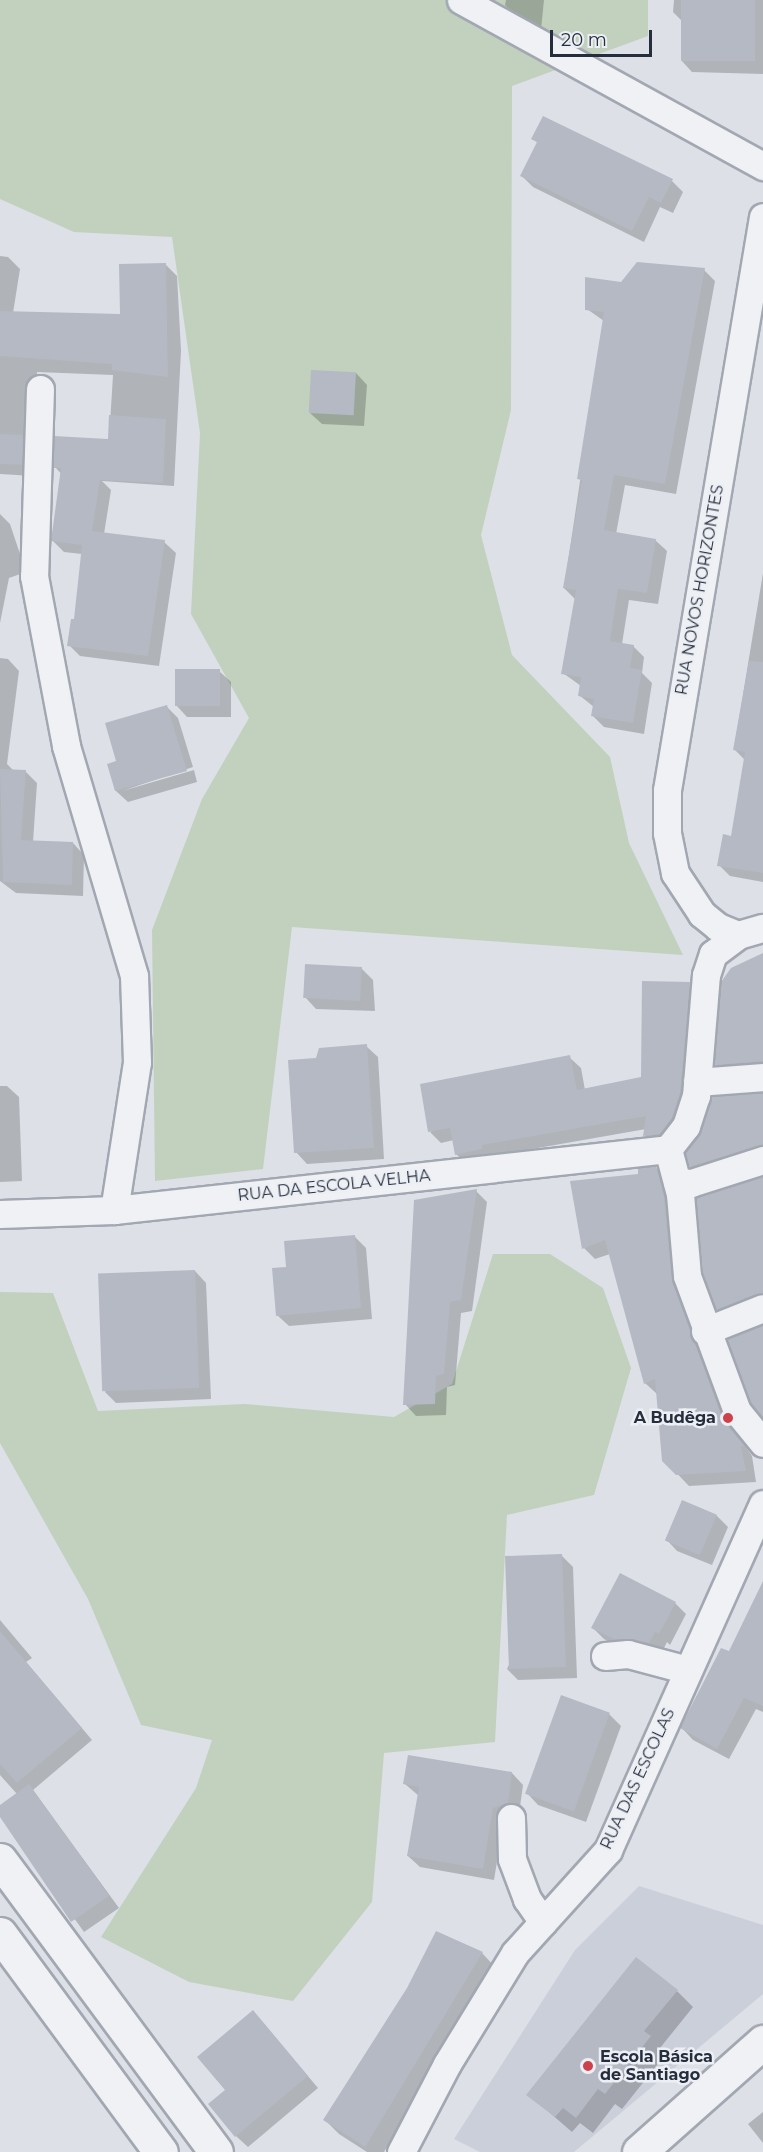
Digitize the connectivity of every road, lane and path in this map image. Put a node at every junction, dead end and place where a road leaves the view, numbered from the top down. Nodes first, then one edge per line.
1 (460, 0) edge
2 (763, 166) edge
3 (763, 217) edge
4 (756, 299) edge
5 (40, 388) dead end
6 (751, 932) edge
7 (763, 1077) edge
8 (697, 1082) junction
9 (668, 1149) junction
10 (763, 1160) edge
11 (677, 1182) junction
12 (114, 1210) junction
13 (0, 1214) edge
14 (763, 1308) edge
15 (705, 1332) junction
16 (763, 1443) edge
17 (763, 1504) edge
18 (605, 1656) dead end
19 (688, 1670) junction
20 (511, 1818) dead end
21 (0, 1860) edge
22 (543, 1922) junction
23 (0, 1934) edge
24 (763, 2042) edge
25 (161, 2152) edge
26 (216, 2152) edge
27 (401, 2152) edge
28 (639, 2152) edge

1 - 2 street
3 - 4 street, RUA NOVOS HORIZONTES
4 - 6 street, RUA NOVOS HORIZONTES
5 - 12 street
6 - 8 street
7 - 8 street
8 - 9 street
9 - 11 street
9 - 12 street, RUA DA ESCOLA VELHA
10 - 11 street
11 - 15 street
12 - 13 street, RUA DA ESCOLA VELHA
14 - 15 street
15 - 16 street
17 - 19 street, RUA DAS ESCOLAS
18 - 19 street
19 - 22 street, RUA DAS ESCOLAS
20 - 22 street
21 - 26 street
22 - 27 street, RUA DAS ESCOLAS
23 - 25 street
24 - 28 street

